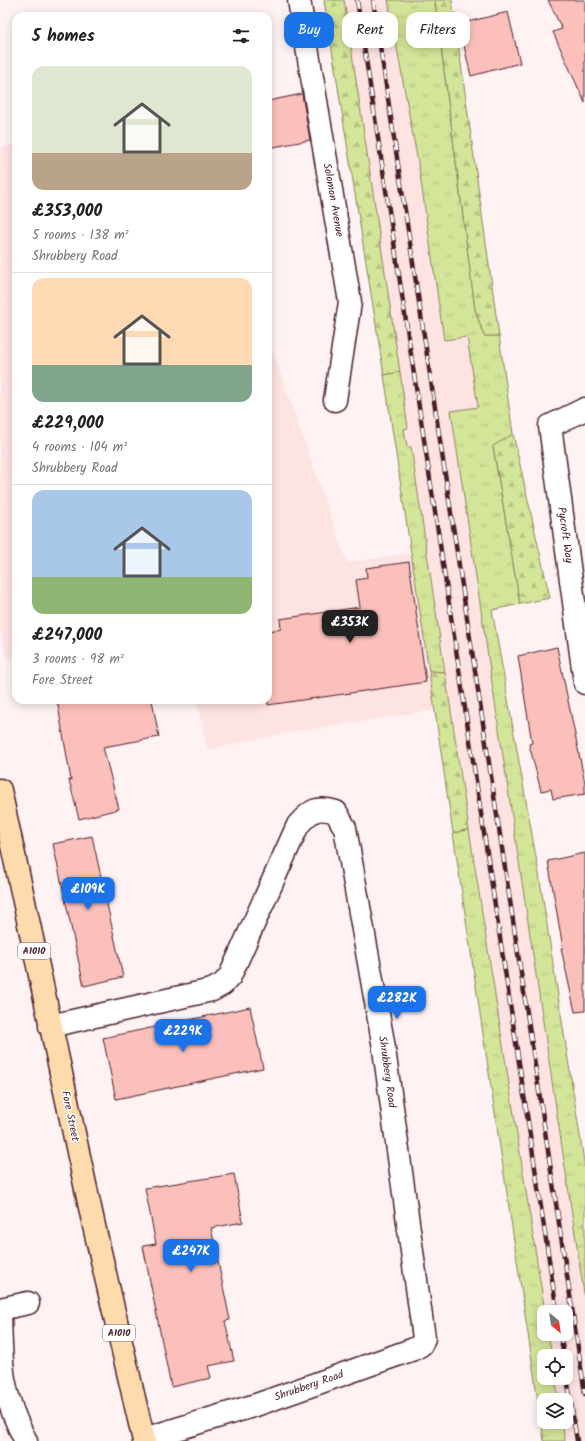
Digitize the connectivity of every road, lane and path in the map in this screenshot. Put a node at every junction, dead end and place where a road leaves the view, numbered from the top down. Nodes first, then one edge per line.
1 (299, 0) edge
2 (335, 400) dead end
3 (585, 409) edge
4 (585, 682) edge
5 (0, 790) edge
6 (50, 1026) junction
7 (28, 1303) dead end
8 (0, 1309) edge
9 (144, 1440) edge
10 (26, 1441) edge

1 - 2 street, Solomon Avenue
3 - 4 street, Pycroft Way
5 - 6 main road, Fore Street / A1010
6 - 9 main road, Fore Street / A1010
6 - 9 street, Shrubbery Road
7 - 8 street
8 - 10 street

